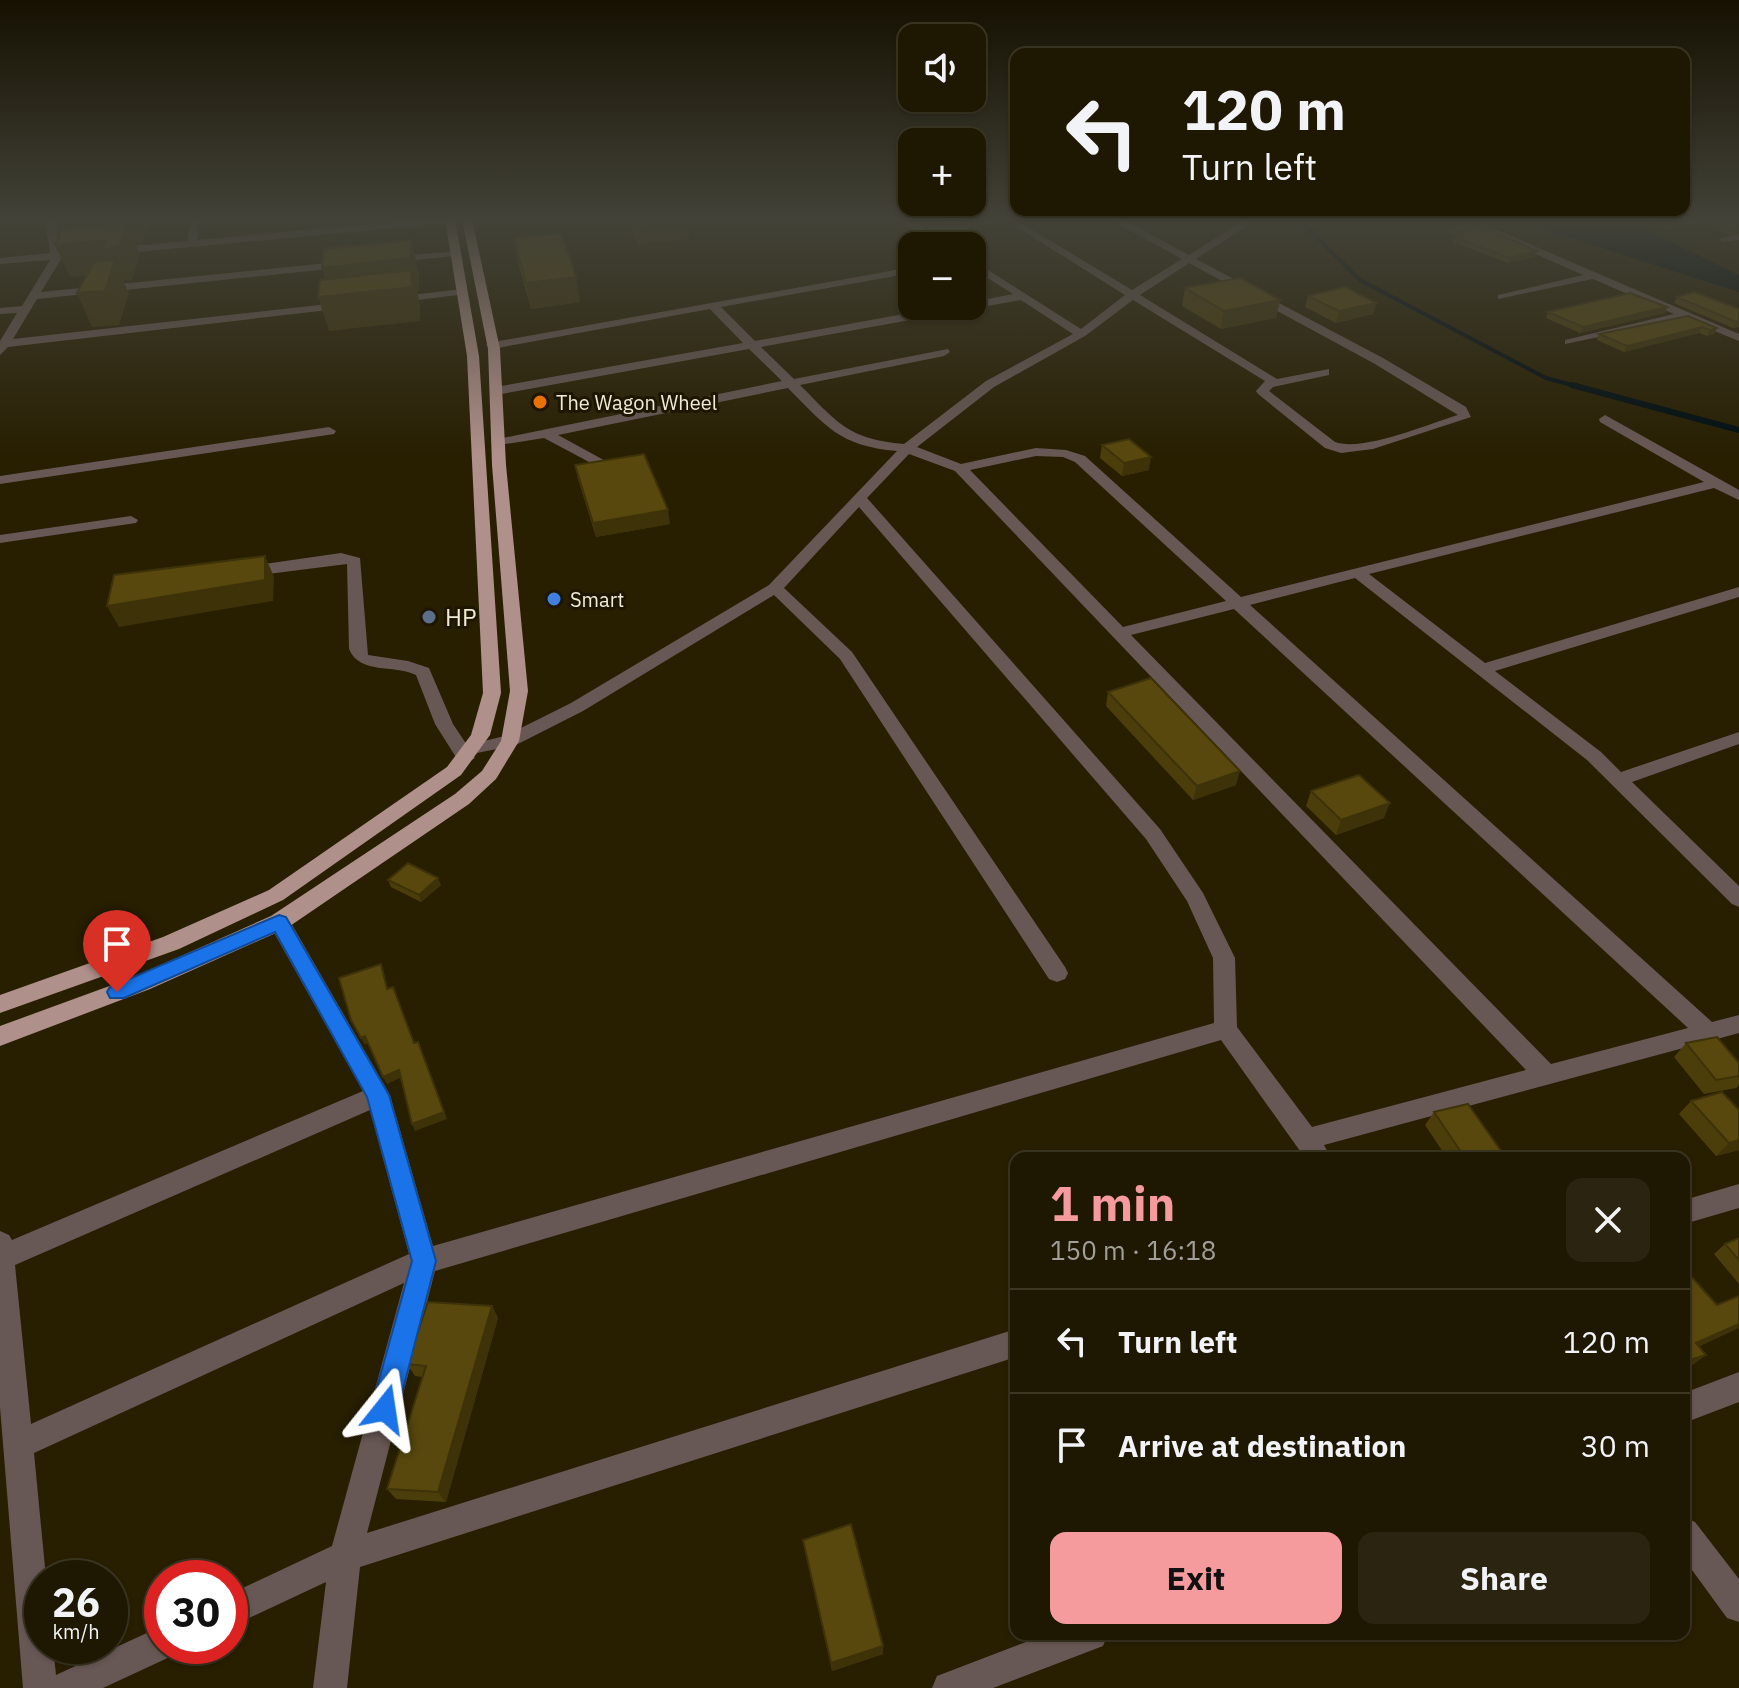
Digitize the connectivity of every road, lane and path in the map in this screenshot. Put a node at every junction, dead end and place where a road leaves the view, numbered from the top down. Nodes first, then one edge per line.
1 (32, 298) edge
2 (411, 298) edge
3 (463, 298) edge
4 (483, 298) edge
5 (753, 298) edge
6 (1013, 298) edge
7 (1026, 298) edge
8 (1128, 298) edge
9 (1137, 298) edge
10 (1260, 298) edge
11 (1644, 298) edge
12 (383, 301) edge
13 (367, 303) edge
14 (986, 303) edge
15 (712, 305) junction
16 (26, 309) junction
17 (0, 311) edge
18 (1686, 315) junction
19 (898, 318) edge
20 (1081, 334) junction
21 (1739, 338) edge
22 (1569, 342) dead end
23 (750, 343) junction
24 (492, 345) junction
25 (2, 347) edge
26 (944, 352) dead end
27 (1325, 372) dead end
28 (1276, 383) junction
29 (791, 384) junction
30 (496, 391) junction
31 (1605, 419) dead end
32 (329, 431) dead end
33 (545, 433) junction
34 (498, 443) junction
35 (907, 448) junction
36 (606, 467) edge
37 (960, 468) junction
38 (0, 480) edge
39 (1716, 483) junction
40 (1739, 496) edge
41 (860, 499) junction
42 (131, 520) dead end
43 (0, 539) edge
44 (1359, 574) junction
45 (222, 575) edge
46 (775, 588) junction
47 (1739, 592) edge
48 (1240, 603) junction
49 (1121, 632) junction
50 (1482, 669) junction
51 (1739, 738) edge
52 (510, 741) junction
53 (470, 753) junction
54 (1618, 780) junction
55 (1731, 881) edge
56 (1739, 899) edge
57 (279, 922) junction
58 (1057, 973) dead end
59 (0, 1004) edge
60 (1739, 1024) edge
61 (1226, 1029) junction
62 (1708, 1032) junction
63 (0, 1036) edge
64 (1546, 1075) junction
65 (378, 1095) junction
66 (1312, 1148) edge
67 (1739, 1196) edge
68 (1690, 1210) edge
69 (1, 1251) edge
70 (424, 1261) junction
71 (1010, 1345) edge
72 (1739, 1387) edge
73 (1690, 1406) edge
74 (18, 1445) junction
75 (1690, 1541) edge
76 (345, 1556) junction
77 (248, 1602) edge
78 (1739, 1606) edge
79 (1075, 1640) edge
80 (144, 1651) edge
81 (40, 1688) edge
82 (66, 1688) edge
83 (330, 1688) edge
84 (949, 1688) edge

1 - 16 street
2 - 12 street
3 - 53 main road
4 - 24 main road
5 - 15 street
6 - 14 street
7 - 20 street
8 - 20 street
9 - 28 street
10 - 28 street
11 - 18 street
13 - 25 street
15 - 23 street
15 - 24 street
16 - 17 street
16 - 25 street
18 - 21 street
18 - 22 street
19 - 23 street
20 - 35 street
23 - 29 street
23 - 30 street
24 - 30 main road
26 - 29 street
27 - 28 street
29 - 33 street
29 - 35 street
30 - 34 main road
31 - 39 street
32 - 38 street
33 - 34 street
33 - 36 street
34 - 52 main road
35 - 37 street
35 - 41 street
37 - 48 street
37 - 49 street
39 - 40 street
39 - 44 street
41 - 46 street
41 - 61 street
42 - 43 street
44 - 48 street
44 - 50 street
45 - 53 street
46 - 52 street
46 - 58 street
47 - 50 street
48 - 49 street
48 - 62 street
49 - 64 street
50 - 54 street
51 - 54 street
52 - 53 street
52 - 57 main road
53 - 59 main road
54 - 55 street
55 - 56 street
57 - 63 main road
57 - 65 street
60 - 62 street
61 - 66 street
61 - 70 street
62 - 64 street
64 - 66 street
65 - 69 street
65 - 70 street
67 - 68 street
69 - 74 street
70 - 74 street
70 - 76 street
71 - 76 street
72 - 73 street
74 - 81 street
75 - 78 street
76 - 77 street
76 - 83 street
79 - 84 street
80 - 82 street

